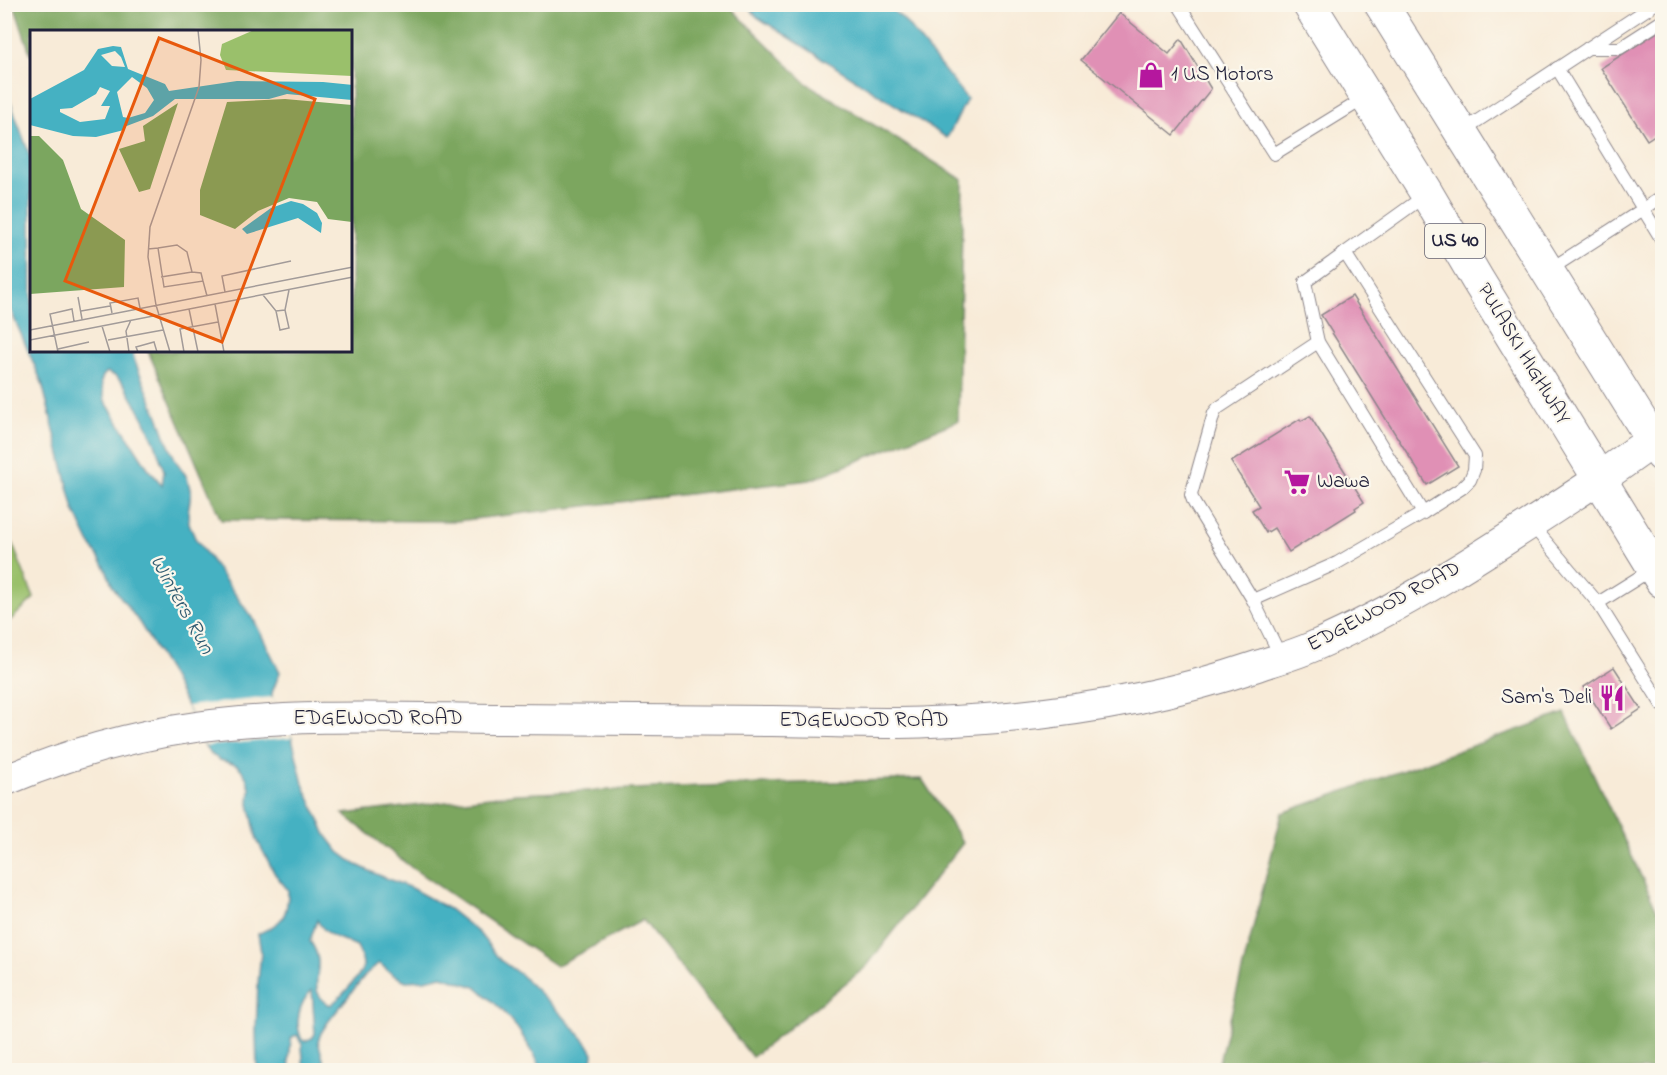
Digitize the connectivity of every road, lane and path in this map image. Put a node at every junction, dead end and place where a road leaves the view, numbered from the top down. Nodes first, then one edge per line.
1 (1178, 4) edge
2 (1309, 4) edge
3 (1381, 4) edge
4 (1655, 4) edge
5 (1662, 21) edge
6 (1587, 48) junction
7 (1557, 68) junction
8 (1366, 98) junction
9 (1461, 132) junction
10 (1427, 194) junction
11 (1662, 196) edge
12 (1644, 209) junction
13 (1662, 240) edge
14 (1345, 253) junction
15 (1548, 271) junction
16 (1318, 342) junction
17 (1660, 443) edge
18 (1599, 479) junction
19 (1423, 513) junction
20 (1531, 524) junction
21 (1659, 574) edge
22 (1253, 600) junction
23 (1598, 603) junction
24 (1282, 658) junction
25 (1662, 705) edge
26 (4, 781) edge

1 - 8 lane
2 - 8 main road, PULASKI HIGHWAY / US 40
3 - 9 main road, US 40
4 - 6 lane
5 - 6 lane
6 - 7 lane
7 - 9 lane
7 - 12 lane
8 - 10 main road, PULASKI HIGHWAY / US 40
9 - 15 main road, US 40
10 - 14 lane
10 - 18 main road, PULASKI HIGHWAY / US 40
11 - 12 lane
12 - 13 lane
12 - 15 lane
14 - 16 lane
14 - 19 lane
15 - 17 main road, US 40
16 - 19 lane
16 - 22 lane
17 - 18 main road, EDGEWOOD ROAD
18 - 20 street, EDGEWOOD ROAD
18 - 21 main road, PULASKI HIGHWAY / US 40
19 - 22 lane
20 - 23 lane
20 - 24 street, EDGEWOOD ROAD
21 - 23 lane
22 - 24 lane
23 - 25 lane
24 - 26 street, EDGEWOOD ROAD

